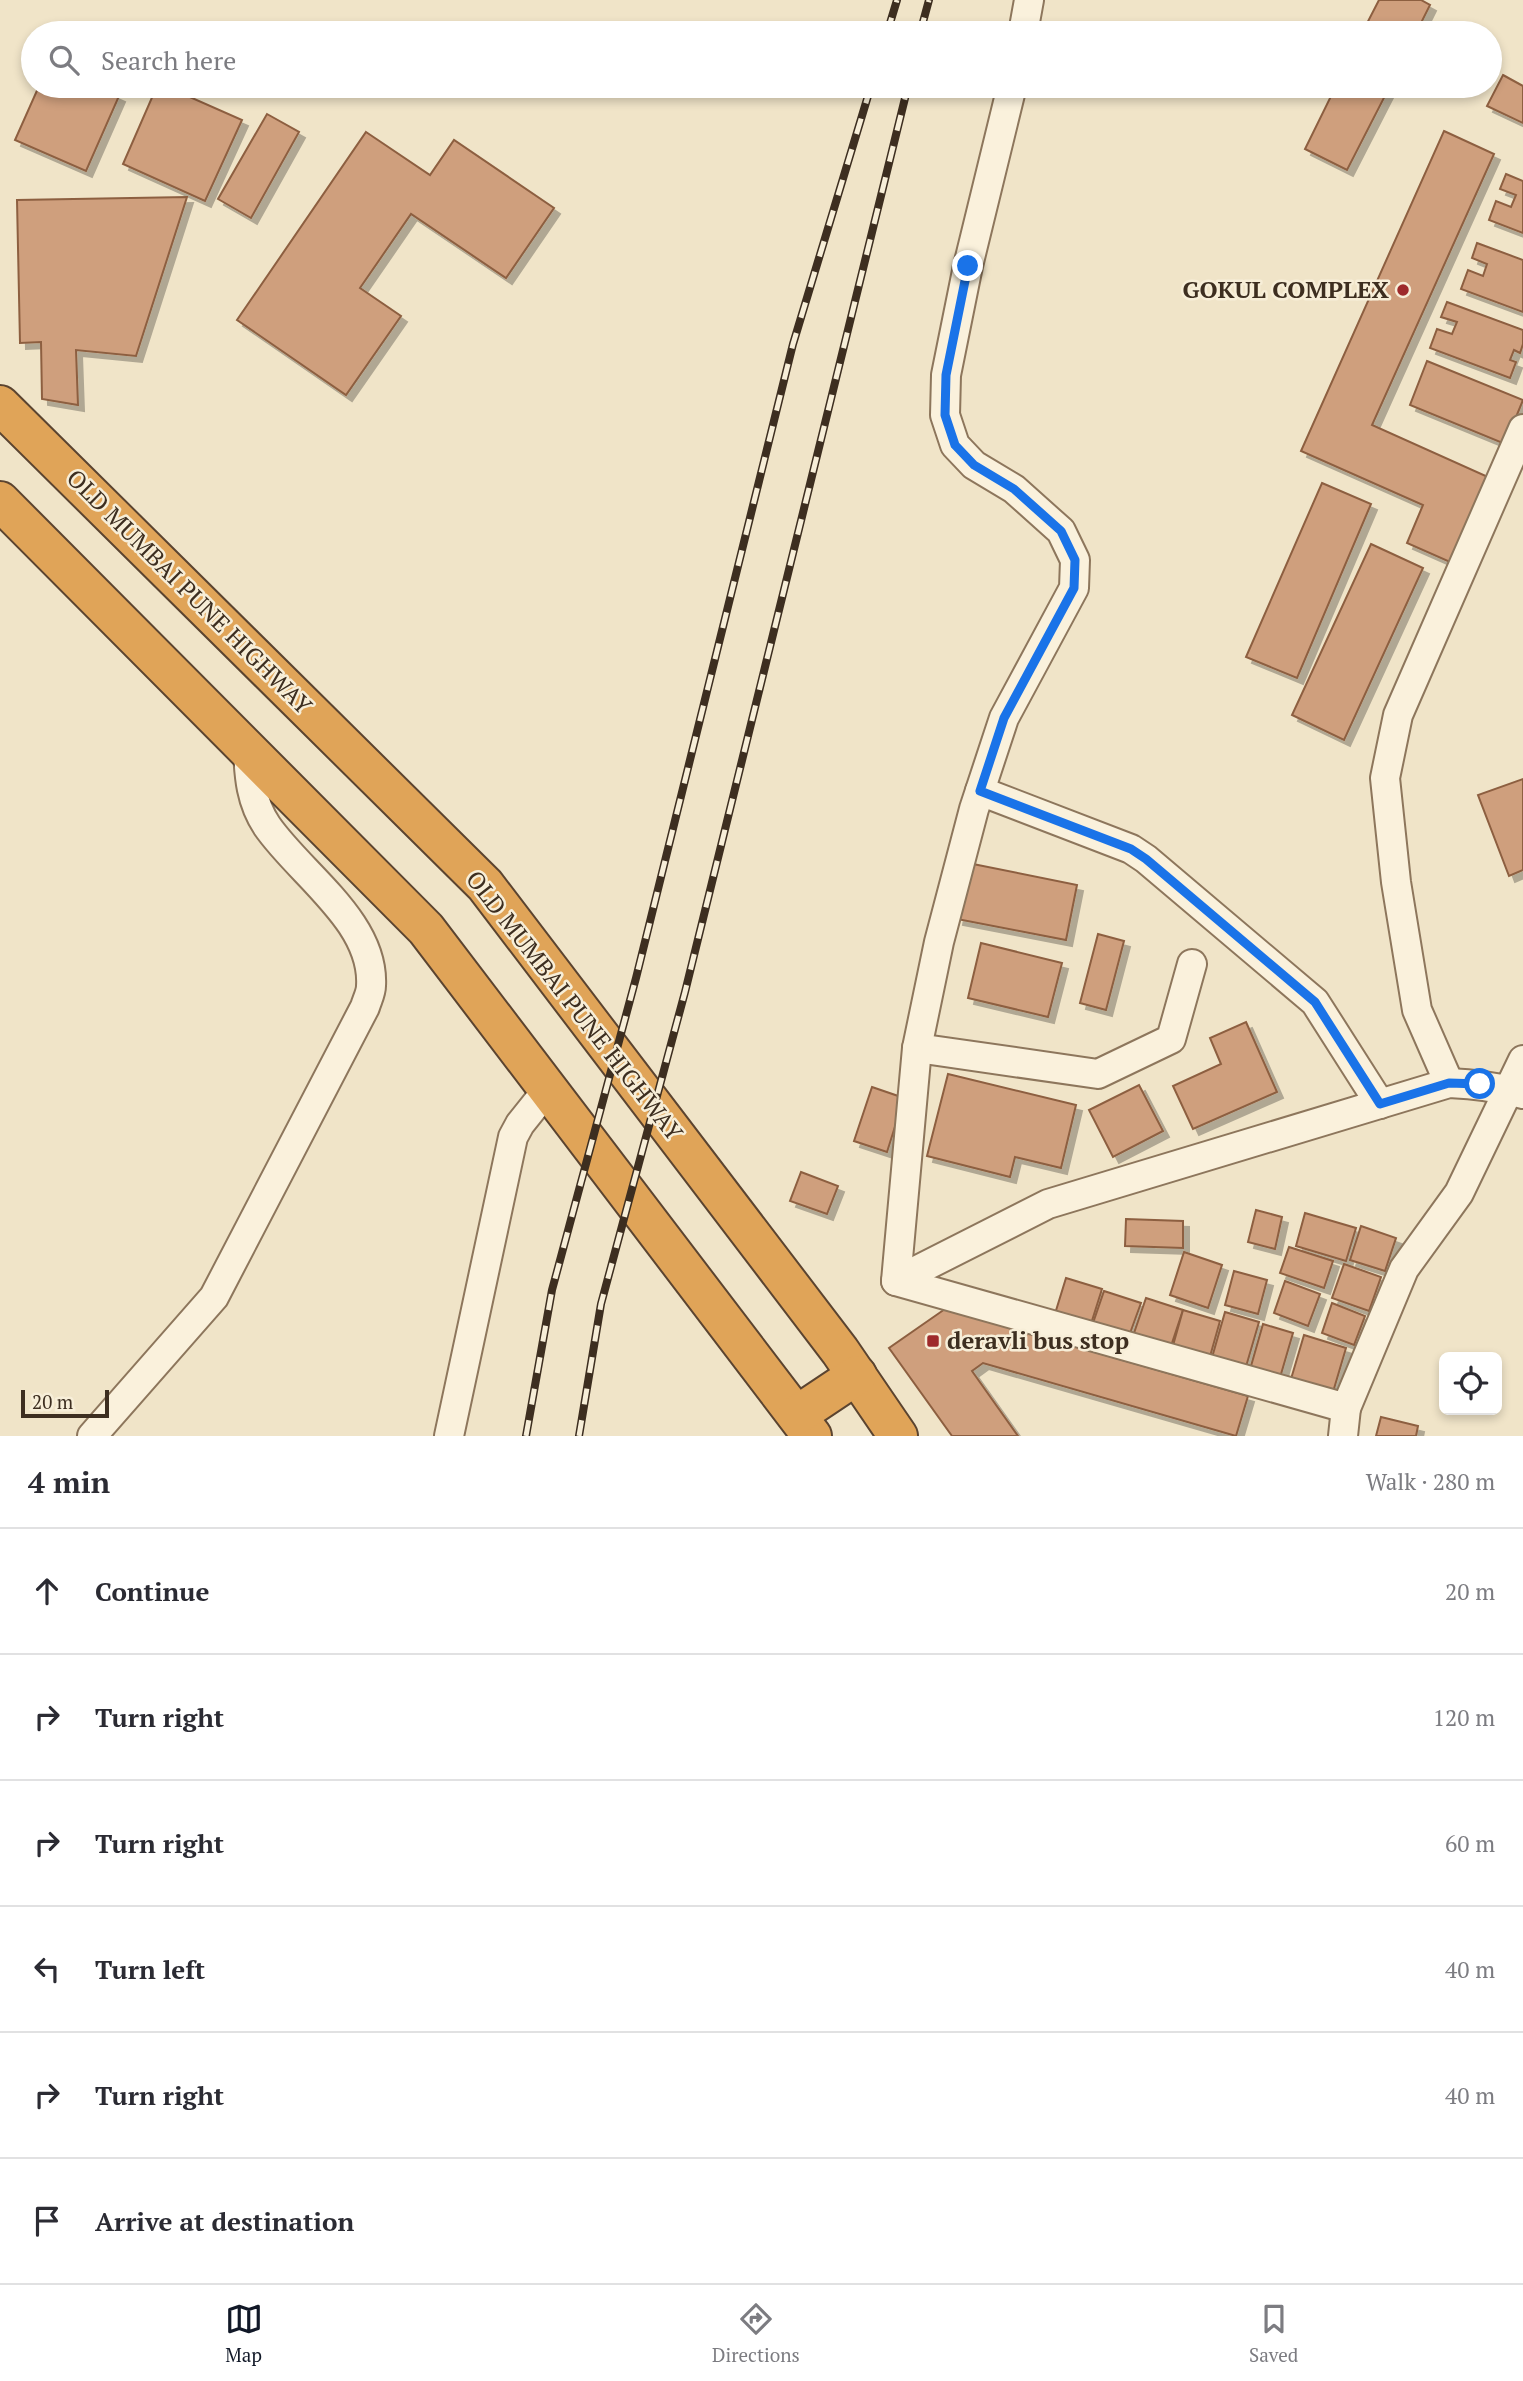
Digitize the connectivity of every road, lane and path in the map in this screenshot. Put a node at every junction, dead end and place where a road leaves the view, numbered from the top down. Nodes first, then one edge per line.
1 (1029, 0) edge
2 (1025, 21) edge
3 (1009, 98) edge
4 (0, 405) edge
5 (1523, 429) edge
6 (0, 501) edge
7 (248, 749) junction
8 (980, 791) junction
9 (1192, 964) dead end
10 (917, 1048) junction
11 (1523, 1060) edge
12 (1449, 1083) junction
13 (548, 1088) junction
14 (1515, 1092) edge
15 (1380, 1104) junction
16 (896, 1281) junction
17 (857, 1376) junction
18 (1346, 1408) junction
19 (804, 1425) edge
20 (92, 1436) edge
21 (449, 1436) edge
22 (898, 1436) edge
23 (1343, 1436) edge

1 - 2 street
3 - 8 street
4 - 17 highway, OLD MUMBAI PUNE HIGHWAY
5 - 12 street
6 - 7 highway
7 - 13 highway
7 - 20 street
8 - 10 street
8 - 15 street
9 - 10 street
10 - 16 street
11 - 14 street
12 - 14 street
12 - 15 street
13 - 19 highway
13 - 21 street
14 - 18 street
15 - 16 street
16 - 18 street
17 - 19 highway
17 - 22 highway, OLD MUMBAI PUNE HIGHWAY
18 - 23 street

